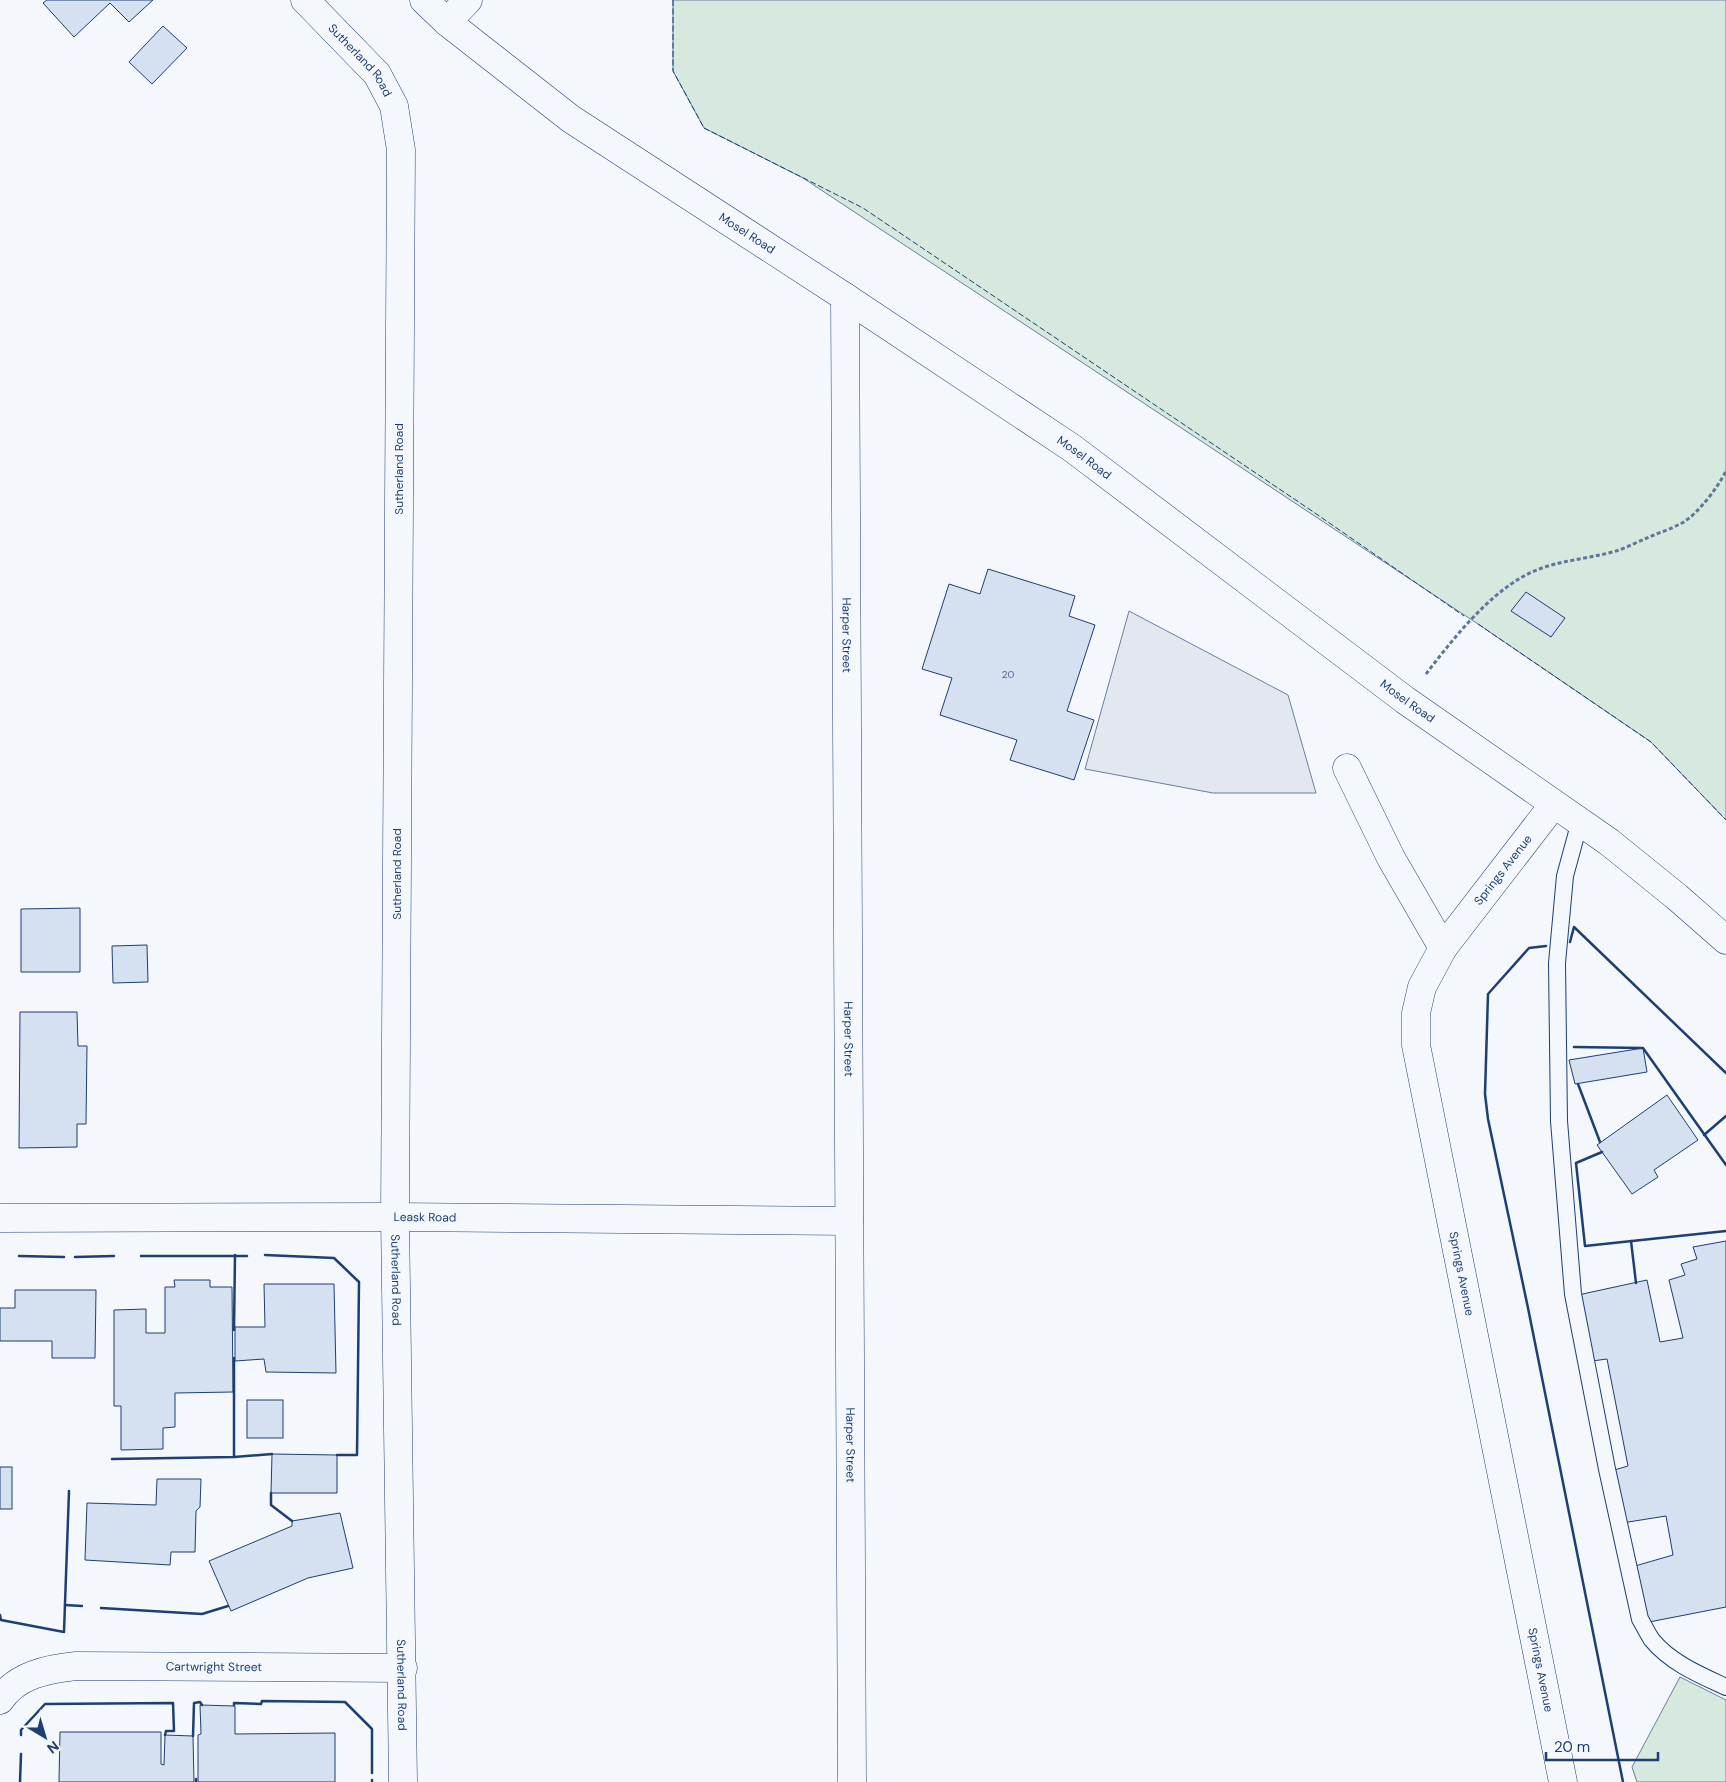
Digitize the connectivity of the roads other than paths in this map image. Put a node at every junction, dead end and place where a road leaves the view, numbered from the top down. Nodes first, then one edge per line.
1 (305, 0) edge
2 (424, 0) edge
3 (468, 0) edge
4 (447, 22) junction
5 (845, 297) junction
6 (1347, 768) dead end
7 (1554, 804) junction
8 (1580, 821) junction
9 (1726, 940) edge
10 (1443, 948) junction
11 (395, 1217) junction
12 (0, 1218) edge
13 (849, 1222) junction
14 (403, 1668) junction
15 (1726, 1687) edge
16 (0, 1700) edge
17 (403, 1782) edge
18 (852, 1782) edge
19 (1564, 1782) edge

1 - 11 street, Sutherland Road
2 - 4 street, Mosel Road
3 - 4 street
4 - 5 street, Mosel Road
5 - 7 street, Mosel Road
5 - 13 street, Harper Street
6 - 10 street
7 - 8 street, Mosel Road
7 - 10 street, Springs Avenue
8 - 9 street, Mosel Road
8 - 15 lane
10 - 19 street, Springs Avenue
11 - 12 street, Leask Road
11 - 13 street, Leask Road
11 - 14 street, Sutherland Road
13 - 18 street, Harper Street
14 - 16 street, Cartwright Street
14 - 17 street, Sutherland Road

